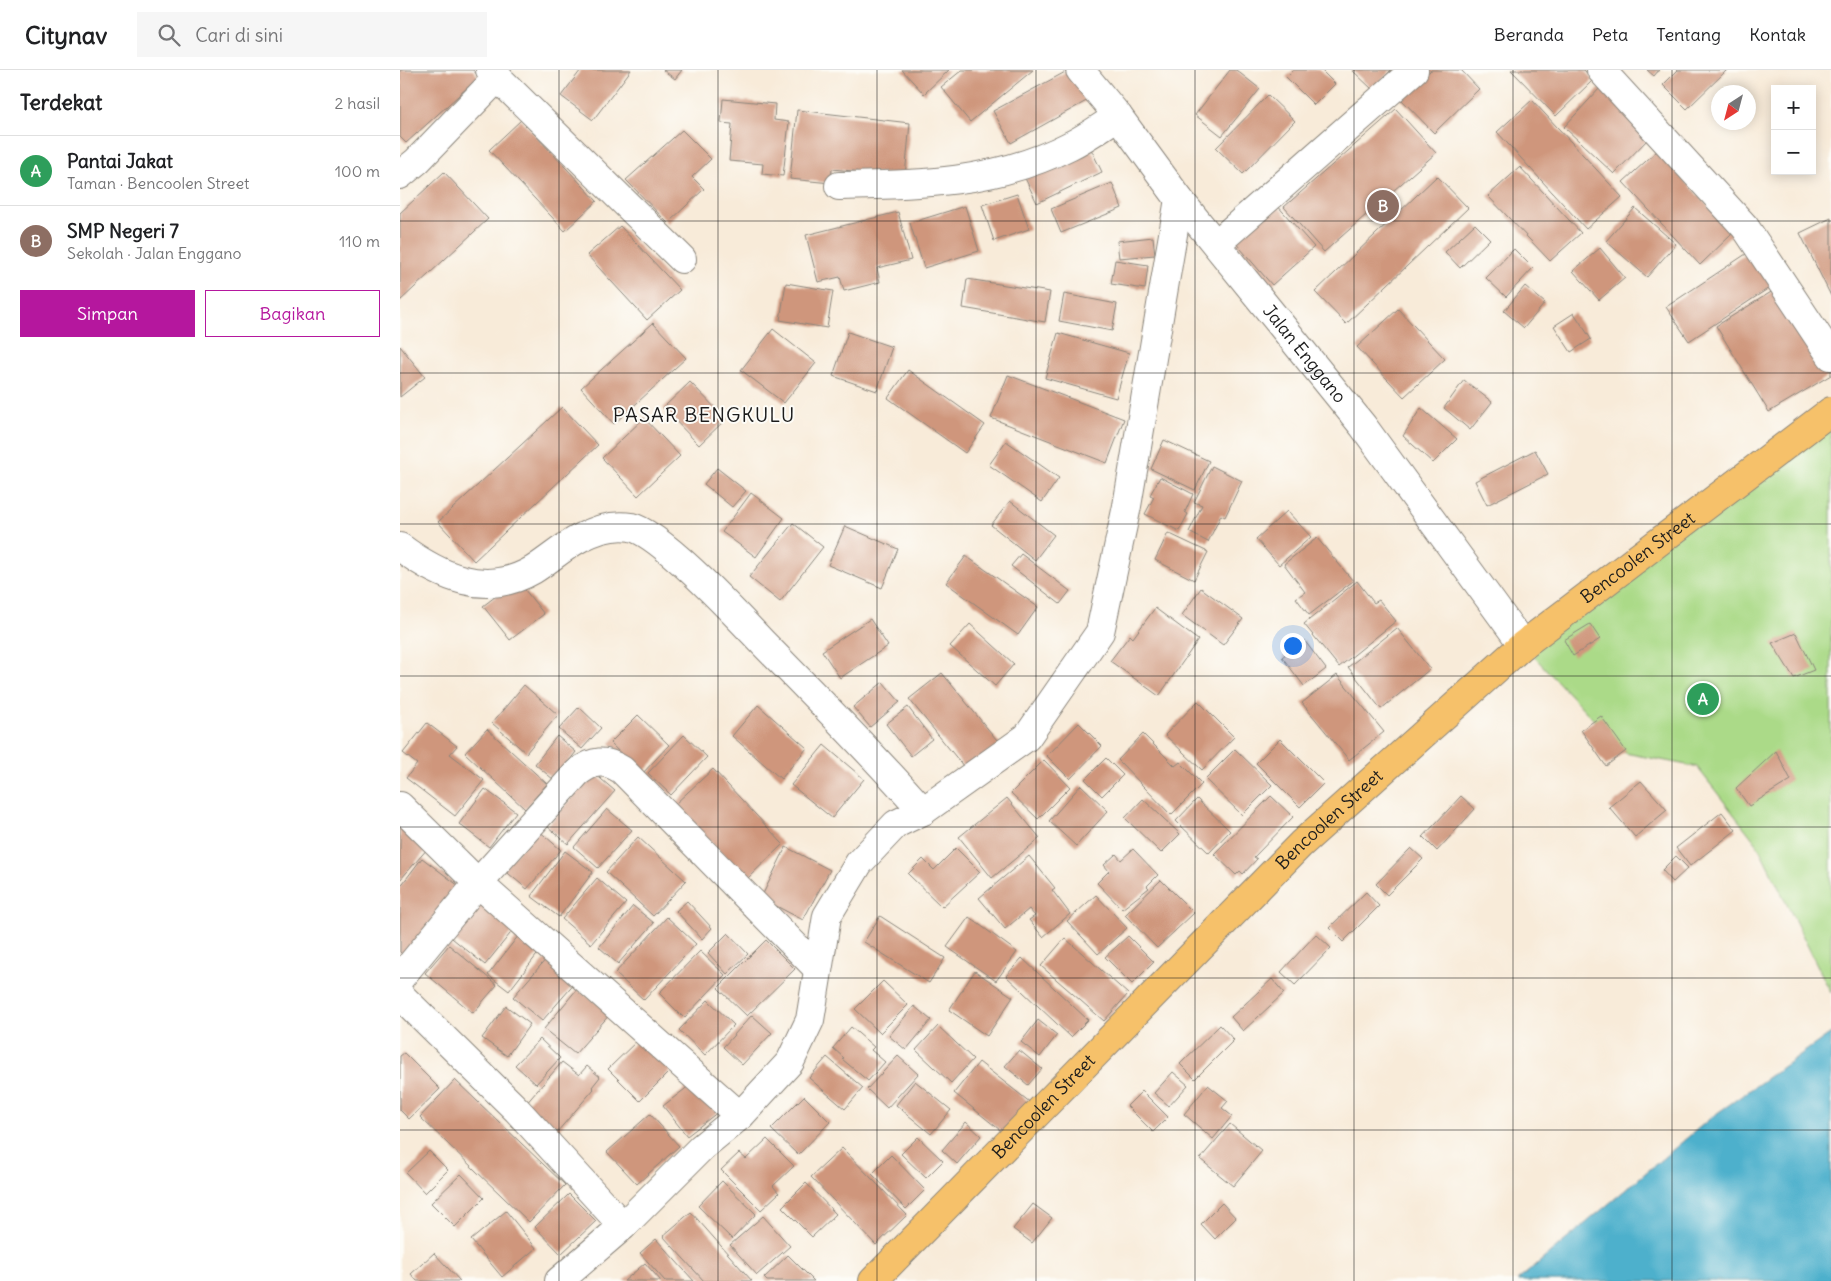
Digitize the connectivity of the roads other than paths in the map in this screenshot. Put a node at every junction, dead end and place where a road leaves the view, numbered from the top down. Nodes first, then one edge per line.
1 (1080, 70) edge
2 (1414, 70) edge
3 (1602, 70) edge
4 (494, 74) edge
5 (1118, 116) junction
6 (400, 175) edge
7 (839, 186) dead end
8 (1179, 199) junction
9 (1216, 244) junction
10 (682, 259) dead end
11 (1831, 356) edge
12 (1831, 411) edge
13 (400, 547) edge
14 (1523, 645) junction
15 (400, 806) edge
16 (923, 811) junction
17 (478, 883) junction
18 (818, 968) junction
19 (400, 978) edge
20 (400, 995) edge
21 (740, 1116) junction
22 (623, 1226) junction
23 (559, 1281) edge
24 (873, 1281) edge

1 - 5 street, Jalan Enggano
2 - 9 street
3 - 11 street
4 - 6 street
4 - 10 street
5 - 7 street
5 - 8 street, Jalan Enggano
8 - 9 street, Jalan Enggano
8 - 16 street
9 - 14 street, Jalan Enggano
12 - 14 main road, Bencoolen Street
13 - 16 street
14 - 24 main road, Bencoolen Street
15 - 17 street
16 - 18 street
17 - 18 street
17 - 19 street
17 - 21 street
18 - 21 street
20 - 22 street
21 - 22 street
22 - 23 street

